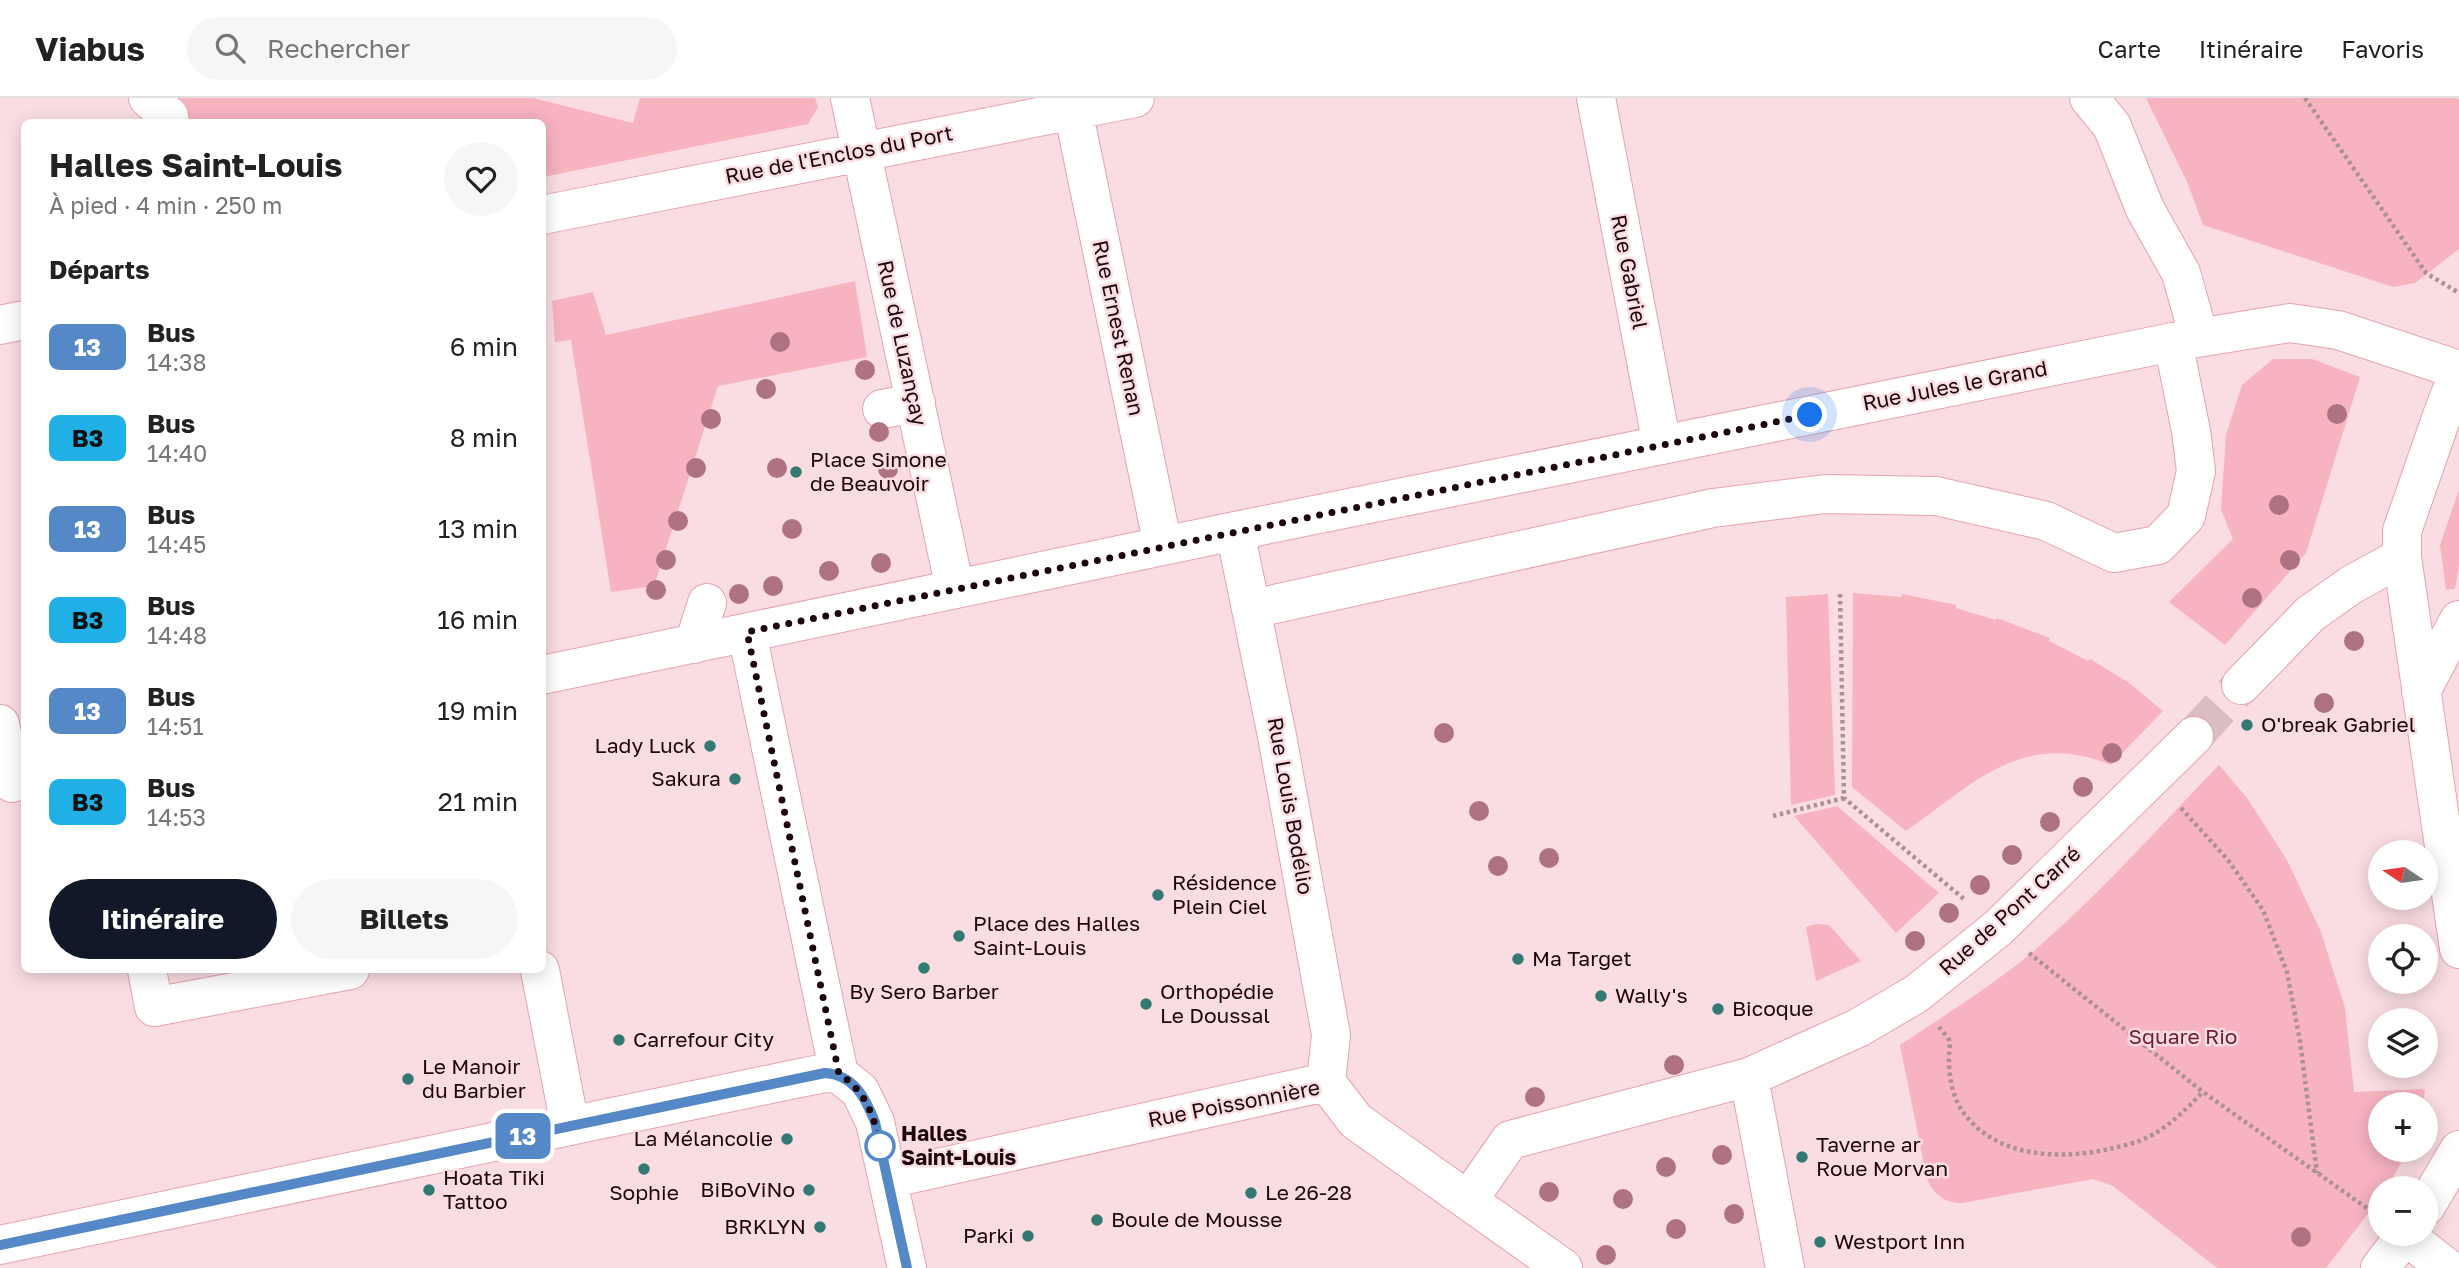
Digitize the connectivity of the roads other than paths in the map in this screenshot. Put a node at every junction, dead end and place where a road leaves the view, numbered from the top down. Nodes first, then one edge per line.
1 (148, 98) edge
2 (850, 98) edge
3 (1135, 98) edge
4 (1596, 98) edge
5 (2089, 98) edge
6 (1073, 110) junction
7 (170, 119) edge
8 (860, 151) junction
9 (546, 214) edge
10 (21, 321) edge
11 (0, 325) edge
12 (2186, 340) junction
13 (2459, 371) edge
14 (1662, 445) junction
15 (1235, 531) junction
16 (1163, 546) junction
17 (2402, 557) junction
18 (955, 589) junction
19 (707, 603) dead end
20 (1252, 609) junction
21 (2459, 620) edge
22 (747, 632) junction
23 (694, 644) junction
24 (546, 674) edge
25 (2241, 685) tunnel mouth
26 (2421, 691) junction
27 (0, 724) edge
28 (2194, 736) tunnel mouth
29 (12, 783) edge
30 (2459, 949) edge
31 (148, 973) edge
32 (334, 973) edge
33 (541, 973) edge
34 (839, 1074) junction
35 (1749, 1077) junction
36 (1326, 1082) junction
37 (570, 1126) junction
38 (2459, 1150) edge
39 (2438, 1178) edge
40 (888, 1179) junction
41 (1469, 1199) junction
42 (0, 1245) edge
43 (2392, 1246) edge
44 (2426, 1246) edge
45 (907, 1268) edge
46 (1563, 1268) edge
47 (1785, 1268) edge
48 (2380, 1268) edge
49 (2447, 1268) edge

1 - 7 street
2 - 8 street, Rue de Luzançay
3 - 6 street, Rue de l'Enclos du Port
4 - 14 street, Rue Gabriel
5 - 12 street
6 - 8 street, Rue de l'Enclos du Port
6 - 16 street, Rue Ernest Renan
8 - 9 street, Rue de l'Enclos du Port
8 - 18 street, Rue de Luzançay
10 - 11 street
12 - 13 street, Rue Jules le Grand
12 - 14 street, Rue Jules le Grand
12 - 20 street
13 - 17 street
14 - 15 street, Rue Jules le Grand
15 - 16 street, Rue Jules le Grand
15 - 20 street, Rue Louis Bodélio
16 - 18 street, Rue Jules le Grand
17 - 25 street
17 - 26 street
18 - 22 street, Rue Jules le Grand
19 - 23 street
20 - 36 street, Rue Louis Bodélio
21 - 26 street
22 - 23 street, Rue Jules le Grand
22 - 34 street
23 - 24 street, Rue Jules le Grand
26 - 30 street
27 - 29 street
28 - 35 street, Rue de Pont Carré
31 - 32 street
33 - 37 street
34 - 37 street
34 - 40 street
35 - 41 street, Rue de Pont Carré
35 - 47 street
36 - 40 street, Rue Poissonnière
36 - 41 street, Rue Poissonnière
37 - 42 street
38 - 39 street
40 - 45 street
41 - 46 street, Rue Poissonnière
43 - 48 street
44 - 49 street

